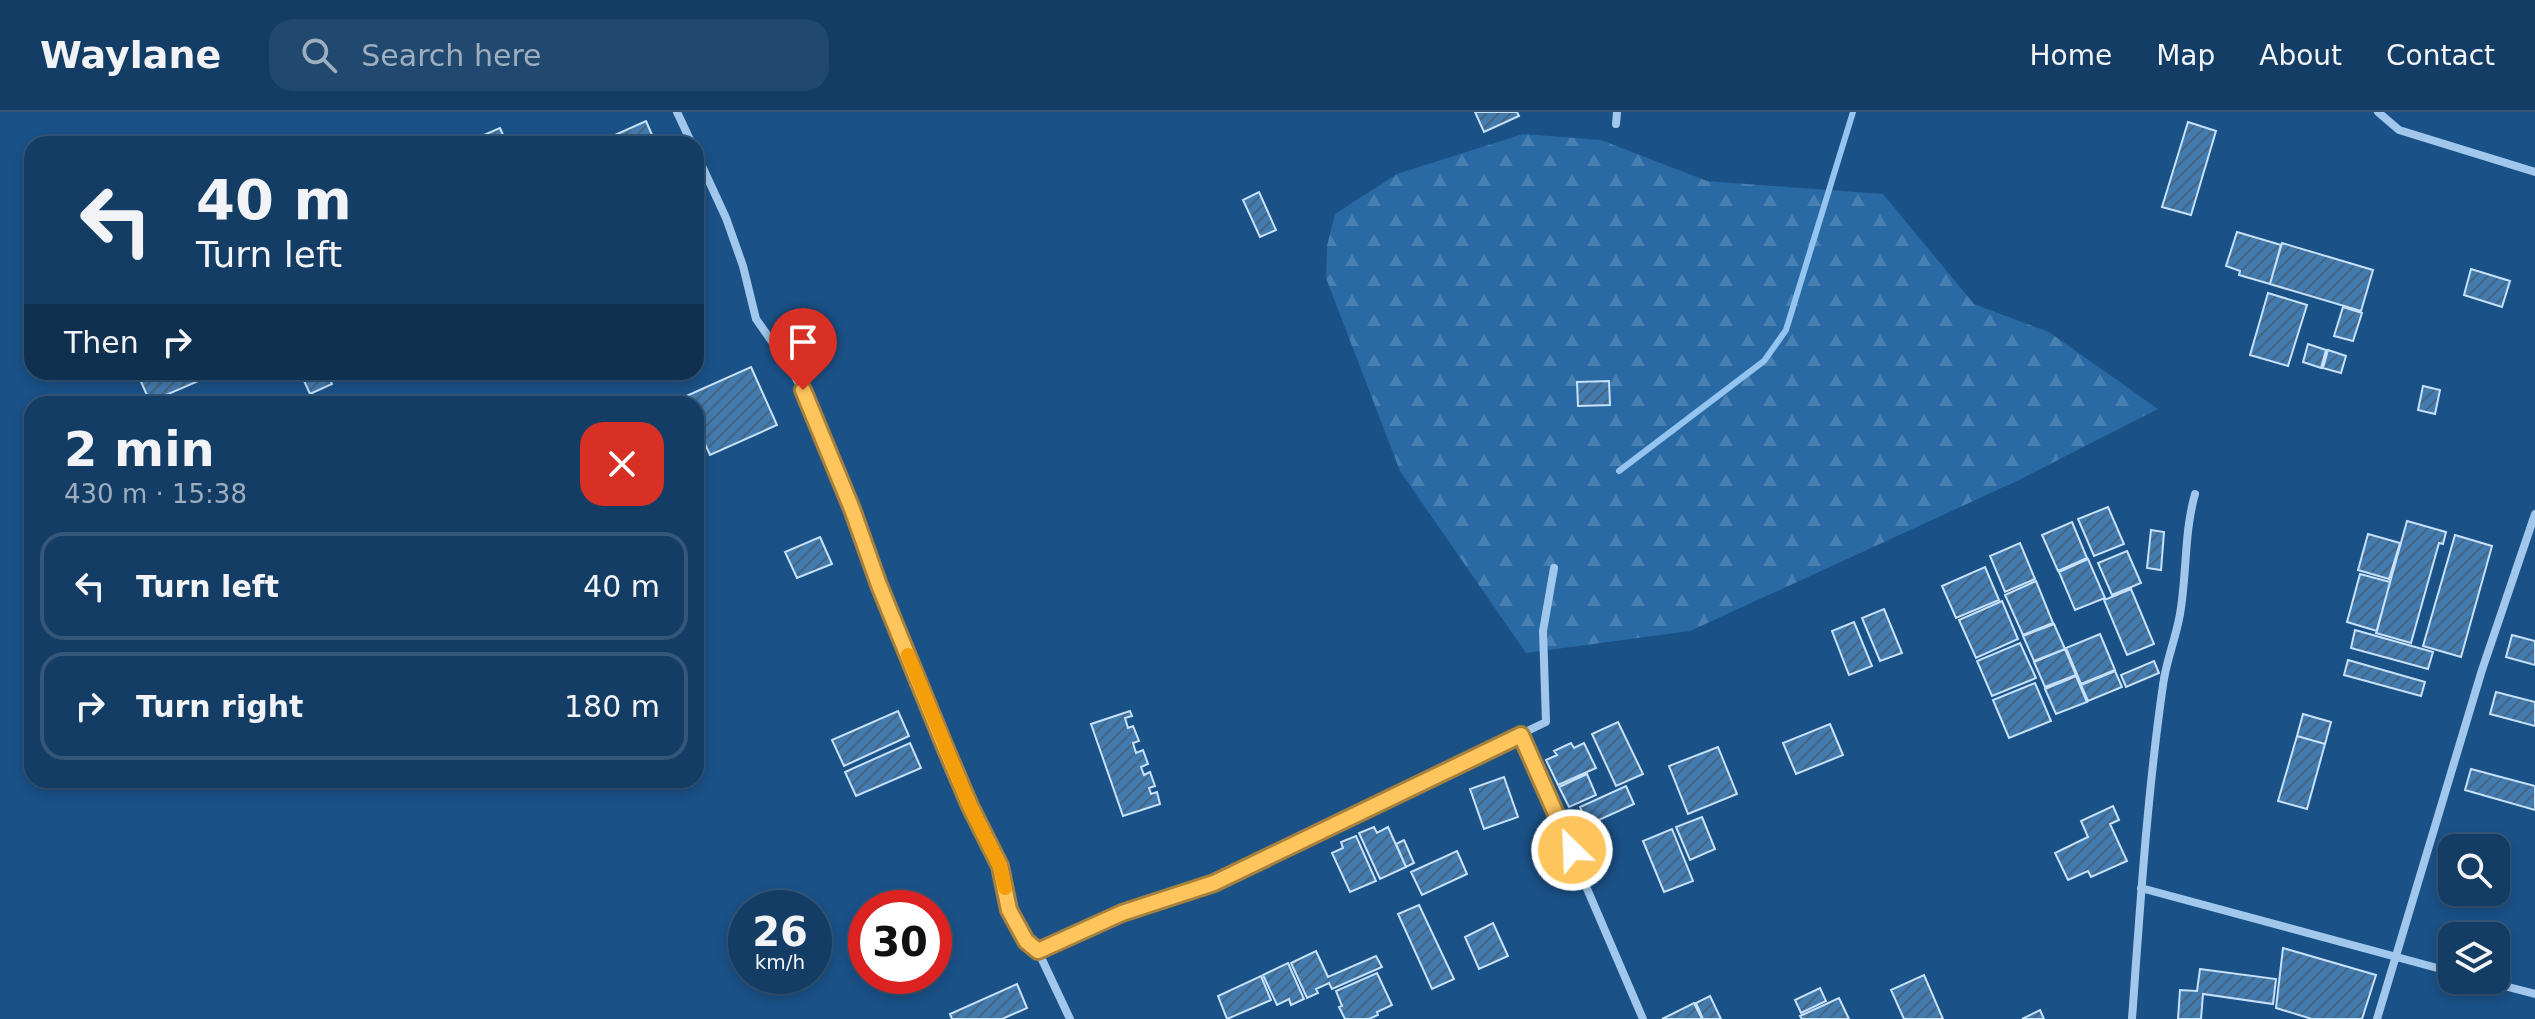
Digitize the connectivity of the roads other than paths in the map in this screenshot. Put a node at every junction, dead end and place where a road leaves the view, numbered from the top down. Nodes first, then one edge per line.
1 (677, 112) edge
2 (1617, 112) edge
3 (2378, 112) edge
4 (1616, 124) dead end
5 (688, 136) edge
6 (704, 170) edge
7 (2535, 172) edge
8 (2195, 494) dead end
9 (2535, 514) edge
10 (1554, 568) dead end
11 (1521, 735) junction
12 (2141, 888) junction
13 (1038, 951) junction
14 (2395, 958) junction
15 (2438, 969) edge
16 (2510, 988) edge
17 (2535, 994) edge
18 (1070, 1019) edge
19 (1643, 1019) edge
20 (2132, 1019) edge
21 (2377, 1019) edge

1 - 5 street
2 - 4 street
3 - 7 street
6 - 13 street
8 - 12 street
9 - 14 street
10 - 11 street
11 - 13 street
11 - 19 street
12 - 14 street
12 - 20 street
13 - 18 street
14 - 15 street
14 - 21 street
16 - 17 street

